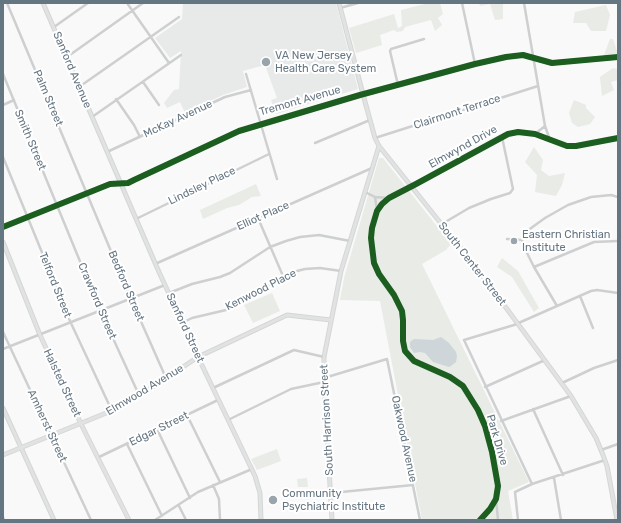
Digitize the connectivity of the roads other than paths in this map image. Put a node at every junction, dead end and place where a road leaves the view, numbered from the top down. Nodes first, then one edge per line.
1 (7, 3) edge
2 (42, 3) edge
3 (88, 3) edge
4 (127, 3) edge
5 (143, 3) edge
6 (339, 3) edge
7 (358, 3) edge
8 (462, 3) edge
9 (524, 3) edge
10 (340, 8) junction
11 (132, 11) junction
12 (180, 17) dead end
13 (54, 27) junction
14 (150, 37) junction
15 (424, 39) dead end
16 (181, 55) dead end
17 (66, 57) junction
18 (534, 57) junction
19 (618, 57) edge
20 (169, 63) junction
21 (475, 64) junction
22 (3, 74) edge
23 (246, 74) dead end
24 (143, 82) junction
25 (398, 85) junction
26 (538, 86) junction
27 (79, 87) junction
28 (251, 90) junction
29 (363, 94) junction
30 (116, 99) junction
31 (14, 100) junction
32 (3, 105) edge
33 (159, 105) dead end
34 (92, 117) junction
35 (370, 120) junction
36 (260, 124) junction
37 (545, 126) junction
38 (535, 134) junction
39 (101, 136) joint
40 (140, 137) junction
41 (502, 137) junction
42 (375, 138) junction
43 (618, 138) edge
44 (550, 140) junction
45 (315, 143) dead end
46 (379, 146) junction
47 (107, 152) junction
48 (269, 154) junction
49 (3, 156) edge
50 (372, 168) junction
51 (277, 179) dead end
52 (121, 184) junction
53 (412, 186) junction
54 (365, 192) junction
55 (88, 193) junction
56 (375, 197) junction
57 (618, 197) edge
58 (389, 198) junction
59 (58, 205) junction
60 (377, 211) junction
61 (28, 217) junction
62 (136, 218) junction
63 (258, 218) junction
64 (442, 224) junction
65 (3, 227) edge
66 (507, 239) dead end
67 (522, 240) junction
68 (351, 241) junction
69 (618, 241) edge
70 (3, 242) edge
71 (270, 247) junction
72 (155, 264) junction
73 (534, 267) junction
74 (341, 271) junction
75 (283, 276) junction
76 (165, 285) junction
77 (169, 293) junction
78 (618, 293) edge
79 (580, 296) junction
80 (131, 298) junction
81 (557, 306) junction
82 (100, 310) junction
83 (331, 320) junction
84 (71, 322) junction
85 (182, 323) junction
86 (518, 324) junction
87 (593, 328) dead end
88 (3, 332) edge
89 (40, 335) junction
90 (9, 347) junction
91 (3, 349) edge
92 (324, 356) junction
93 (198, 357) junction
94 (545, 360) junction
95 (618, 360) edge
96 (166, 378) junction
97 (324, 378) junction
98 (324, 382) junction
99 (562, 383) junction
100 (485, 387) junction
101 (213, 388) junction
102 (139, 395) junction
103 (571, 396) junction
104 (218, 400) junction
105 (3, 408) edge
106 (533, 409) junction
107 (112, 411) junction
108 (187, 415) junction
109 (228, 420) junction
110 (501, 421) junction
111 (81, 424) junction
112 (157, 429) junction
113 (52, 436) junction
114 (127, 444) junction
115 (618, 444) edge
116 (21, 448) junction
117 (601, 450) junction
118 (3, 455) edge
119 (99, 457) junction
120 (605, 460) junction
121 (252, 469) junction
122 (563, 475) junction
123 (554, 478) junction
124 (220, 482) junction
125 (413, 484) junction
126 (532, 484) junction
127 (213, 485) junction
128 (331, 493) junction
129 (190, 498) junction
130 (496, 499) junction
131 (179, 506) junction
132 (162, 516) junction
133 (3, 517) edge
134 (4, 520) edge
135 (54, 520) edge
136 (91, 520) edge
137 (128, 520) edge
138 (155, 520) edge
139 (186, 520) edge
140 (220, 520) edge
141 (261, 520) edge
142 (332, 520) edge
143 (420, 520) edge
144 (480, 520) edge
145 (498, 520) edge
146 (518, 520) edge
147 (561, 520) edge
148 (618, 520) edge

1 - 55 street, Palm Street
2 - 13 main road, Sanford Avenue
3 - 13 street
4 - 11 street
5 - 11 street
6 - 10 main road, South Center Street
7 - 10 street
8 - 21 street
9 - 18 street
10 - 29 main road, South Center Street
11 - 14 street
11 - 17 street
12 - 14 street
13 - 17 main road, Sanford Avenue
14 - 20 street
14 - 27 street
15 - 25 street
16 - 20 street
17 - 27 main road, Sanford Avenue
18 - 19 main road, Tremont Avenue
18 - 21 main road, Tremont Avenue
18 - 26 street
20 - 24 street
21 - 25 main road, Tremont Avenue
22 - 31 street, Smith Street
23 - 28 street
24 - 30 street
24 - 33 street
25 - 29 main road, Tremont Avenue
26 - 37 street
26 - 42 street, Clairmont Terrace
27 - 34 main road, Sanford Avenue
28 - 36 street
28 - 40 street, McKay Avenue
29 - 35 main road, South Center Street
29 - 36 main road, Tremont Avenue
30 - 34 street
30 - 40 street
31 - 32 street
31 - 59 street, Smith Street
34 - 39 main road, Sanford Avenue
35 - 42 main road, South Center Street
35 - 45 street
36 - 48 street
36 - 52 main road, Tremont Avenue
37 - 38 street
37 - 44 street
38 - 41 street, Elmwynd Drive
38 - 44 street, Elmwynd Drive
39 - 47 main road, Sanford Street
40 - 47 street, McKay Avenue
41 - 53 street, Elmwynd Drive
41 - 64 street
42 - 46 main road, South Center Street
43 - 44 street, Elmwynd Drive
46 - 50 main road, South Harrison Street
46 - 53 main road, South Center Street
47 - 52 main road, Sanford Street
48 - 51 street
48 - 62 street, Lindsley Place
49 - 61 street, Telford Street
50 - 54 main road, South Harrison Street
50 - 63 street, Elliot Place
52 - 55 main road, Tremont Avenue
52 - 62 main road, Sanford Street
53 - 58 street, Park Drive
53 - 64 main road, South Center Street
54 - 56 street
54 - 68 main road, South Harrison Street
55 - 59 main road, Tremont Avenue
55 - 80 street, Bedford Street
56 - 58 street
56 - 60 street
57 - 67 street
58 - 60 street, Park Drive
59 - 61 main road, Tremont Avenue
59 - 82 street, Crawford Street
60 - 130 street, Park Drive
61 - 65 main road, Tremont Avenue
61 - 84 street, Telford Street
62 - 72 main road, Sanford Street
63 - 71 street
63 - 72 street, Elliot Place
64 - 86 main road, South Center Street
66 - 67 street
67 - 73 street
68 - 71 street
68 - 74 main road, South Harrison Street
69 - 73 street
70 - 89 main road, Halsted Street
71 - 75 street
71 - 77 street
72 - 76 main road, Sanford Street
73 - 81 street
74 - 75 street, Kenwood Place
74 - 83 main road, South Harrison Street
75 - 85 street, Kenwood Place
76 - 77 main road, Sanford Street
76 - 80 street
77 - 85 main road, Sanford Street
78 - 79 street
79 - 81 street
79 - 87 street
80 - 82 street
80 - 96 street, Bedford Street
81 - 86 street
82 - 84 street
82 - 102 street, Crawford Street
83 - 92 main road, South Harrison Street
83 - 93 main road, Elmwood Avenue
84 - 89 street
84 - 107 street, Telford Street
85 - 93 main road, Sanford Street
86 - 94 main road, South Center Street
86 - 100 street
88 - 90 street, Amherst Street
89 - 90 street
89 - 111 main road, Halsted Street
90 - 91 street
90 - 113 street, Amherst Street
92 - 97 main road, South Harrison Street
92 - 101 street
93 - 96 main road, Elmwood Avenue
93 - 101 main road, Sanford Street
94 - 99 main road, South Center Street
94 - 100 street
95 - 99 street
96 - 102 main road, Elmwood Avenue
97 - 98 main road, South Harrison Street
97 - 125 street, Oakwood Avenue
98 - 109 street
98 - 128 main road, South Harrison Street
99 - 103 main road, South Center Street
100 - 110 street
101 - 104 main road, Sanford Street
102 - 107 main road, Elmwood Avenue
103 - 106 street
103 - 117 main road, South Center Street
104 - 108 street, Edgar Street
104 - 109 main road, Sanford Street
105 - 116 main road
106 - 110 street
106 - 122 street
107 - 111 main road, Elmwood Avenue
108 - 112 street, Edgar Street
108 - 124 street
109 - 121 main road, Sanford Street
110 - 126 street
111 - 113 main road, Elmwood Avenue
111 - 119 main road, Halsted Street
112 - 114 street, Edgar Street
112 - 129 street
113 - 116 main road, Elmwood Avenue
113 - 136 street, Amherst Street
114 - 119 street, Edgar Street
114 - 132 street
115 - 117 street
116 - 118 main road, Elmwood Avenue
116 - 135 main road
117 - 120 main road, South Center Street
119 - 137 main road, Halsted Street
120 - 122 street
120 - 148 main road, South Center Street
121 - 124 street
121 - 141 main road, Sanford Street
122 - 123 street
123 - 126 street
123 - 147 street
124 - 127 street
125 - 128 street
125 - 143 street, Oakwood Avenue
126 - 146 street
127 - 129 street
127 - 140 street
128 - 142 main road, South Harrison Street
129 - 131 street
130 - 144 street
130 - 145 street, Park Drive
131 - 132 street
131 - 139 street
132 - 138 street
133 - 134 street

